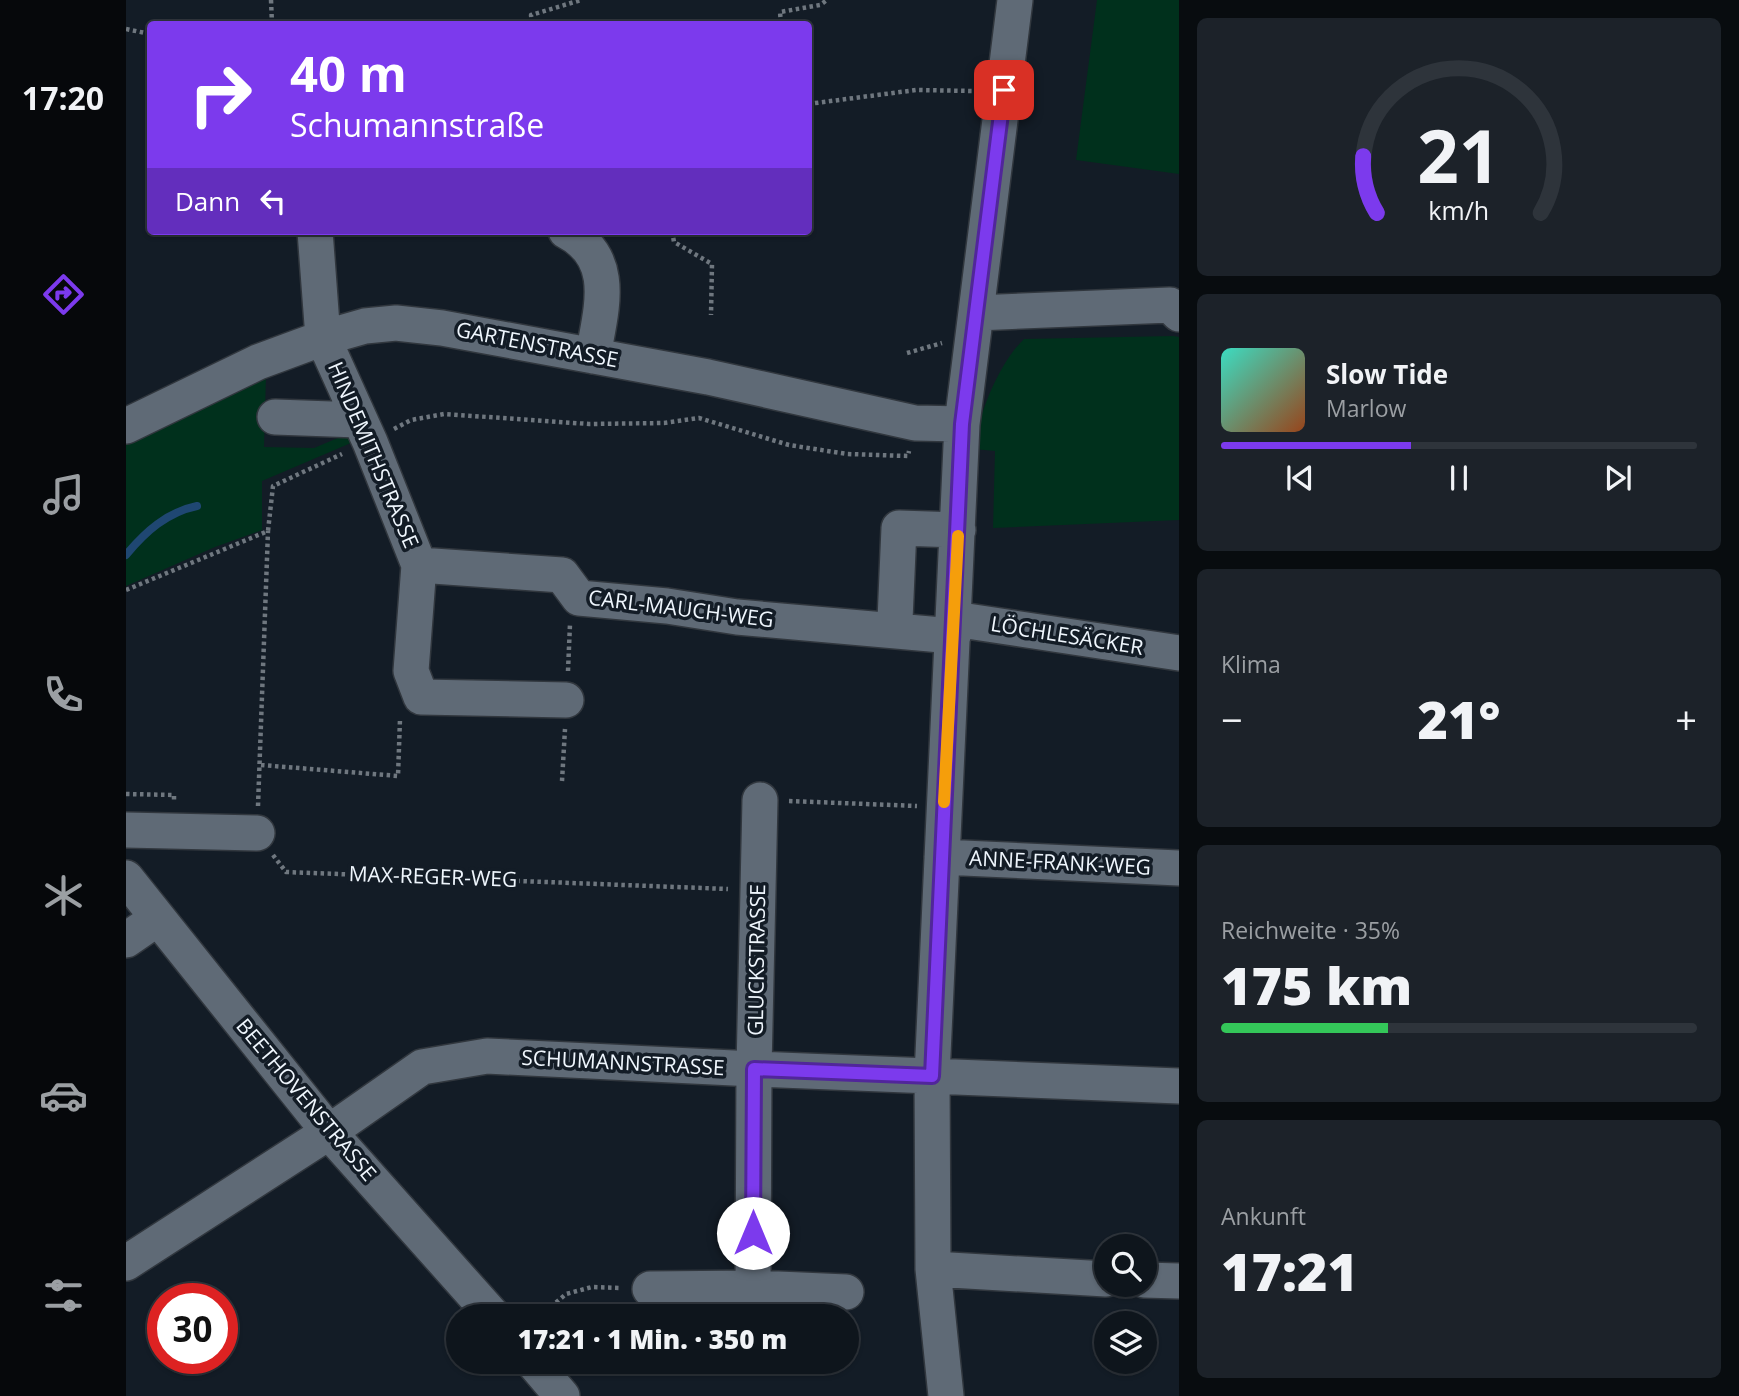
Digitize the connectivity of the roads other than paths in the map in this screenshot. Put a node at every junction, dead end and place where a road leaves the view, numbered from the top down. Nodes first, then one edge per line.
1 (1015, 0) edge
2 (315, 235) edge
3 (574, 235) edge
4 (976, 313) junction
5 (1179, 314) edge
6 (323, 338) junction
7 (593, 356) junction
8 (275, 417) dead end
9 (962, 424) junction
10 (126, 426) edge
11 (364, 431) junction
12 (958, 530) junction
13 (419, 565) junction
14 (895, 620) dead end
15 (954, 627) junction
16 (1179, 653) edge
17 (566, 701) dead end
18 (760, 800) road end
19 (126, 831) edge
20 (257, 833) road end
21 (942, 857) junction
22 (1179, 868) edge
23 (126, 878) edge
24 (158, 918) junction
25 (126, 940) edge
26 (754, 1069) junction
27 (932, 1076) junction
28 (1179, 1086) edge
29 (329, 1132) junction
30 (126, 1263) edge
31 (933, 1269) junction
32 (1094, 1278) edge
33 (1157, 1280) edge
34 (1179, 1281) edge
35 (753, 1288) junction
36 (650, 1289) road end
37 (846, 1292) dead end
38 (483, 1304) edge
39 (543, 1374) edge
40 (562, 1396) edge
41 (946, 1396) edge

1 - 4 street
2 - 6 street, HINDEMITHSTRASSE
3 - 7 street
4 - 5 street
4 - 9 street
6 - 7 street, GARTENSTRASSE
6 - 10 street, GARTENSTRASSE
6 - 11 street, HINDEMITHSTRASSE
7 - 9 street, GARTENSTRASSE
8 - 11 street
9 - 12 street
11 - 13 street, HINDEMITHSTRASSE
12 - 14 street
12 - 15 street
13 - 15 street, CARL-MAUCH-WEG
13 - 17 street, HINDEMITHSTRASSE
15 - 16 street, LÖCHLESÄCKER
15 - 21 street
18 - 26 street, GLUCKSTRASSE
19 - 20 street
21 - 22 street, ANNE-FRANK-WEG
21 - 27 street
23 - 24 street, BEETHOVENSTRASSE
24 - 25 street
24 - 29 street, BEETHOVENSTRASSE
26 - 27 street, SCHUMANNSTRASSE
26 - 29 street, SCHUMANNSTRASSE
26 - 35 street, GLUCKSTRASSE
27 - 28 street, SCHUMANNSTRASSE
27 - 31 street
29 - 30 street, SCHUMANNSTRASSE
29 - 38 street, BEETHOVENSTRASSE
31 - 32 street
31 - 41 street
33 - 34 street
35 - 36 street
35 - 37 street
39 - 40 street

